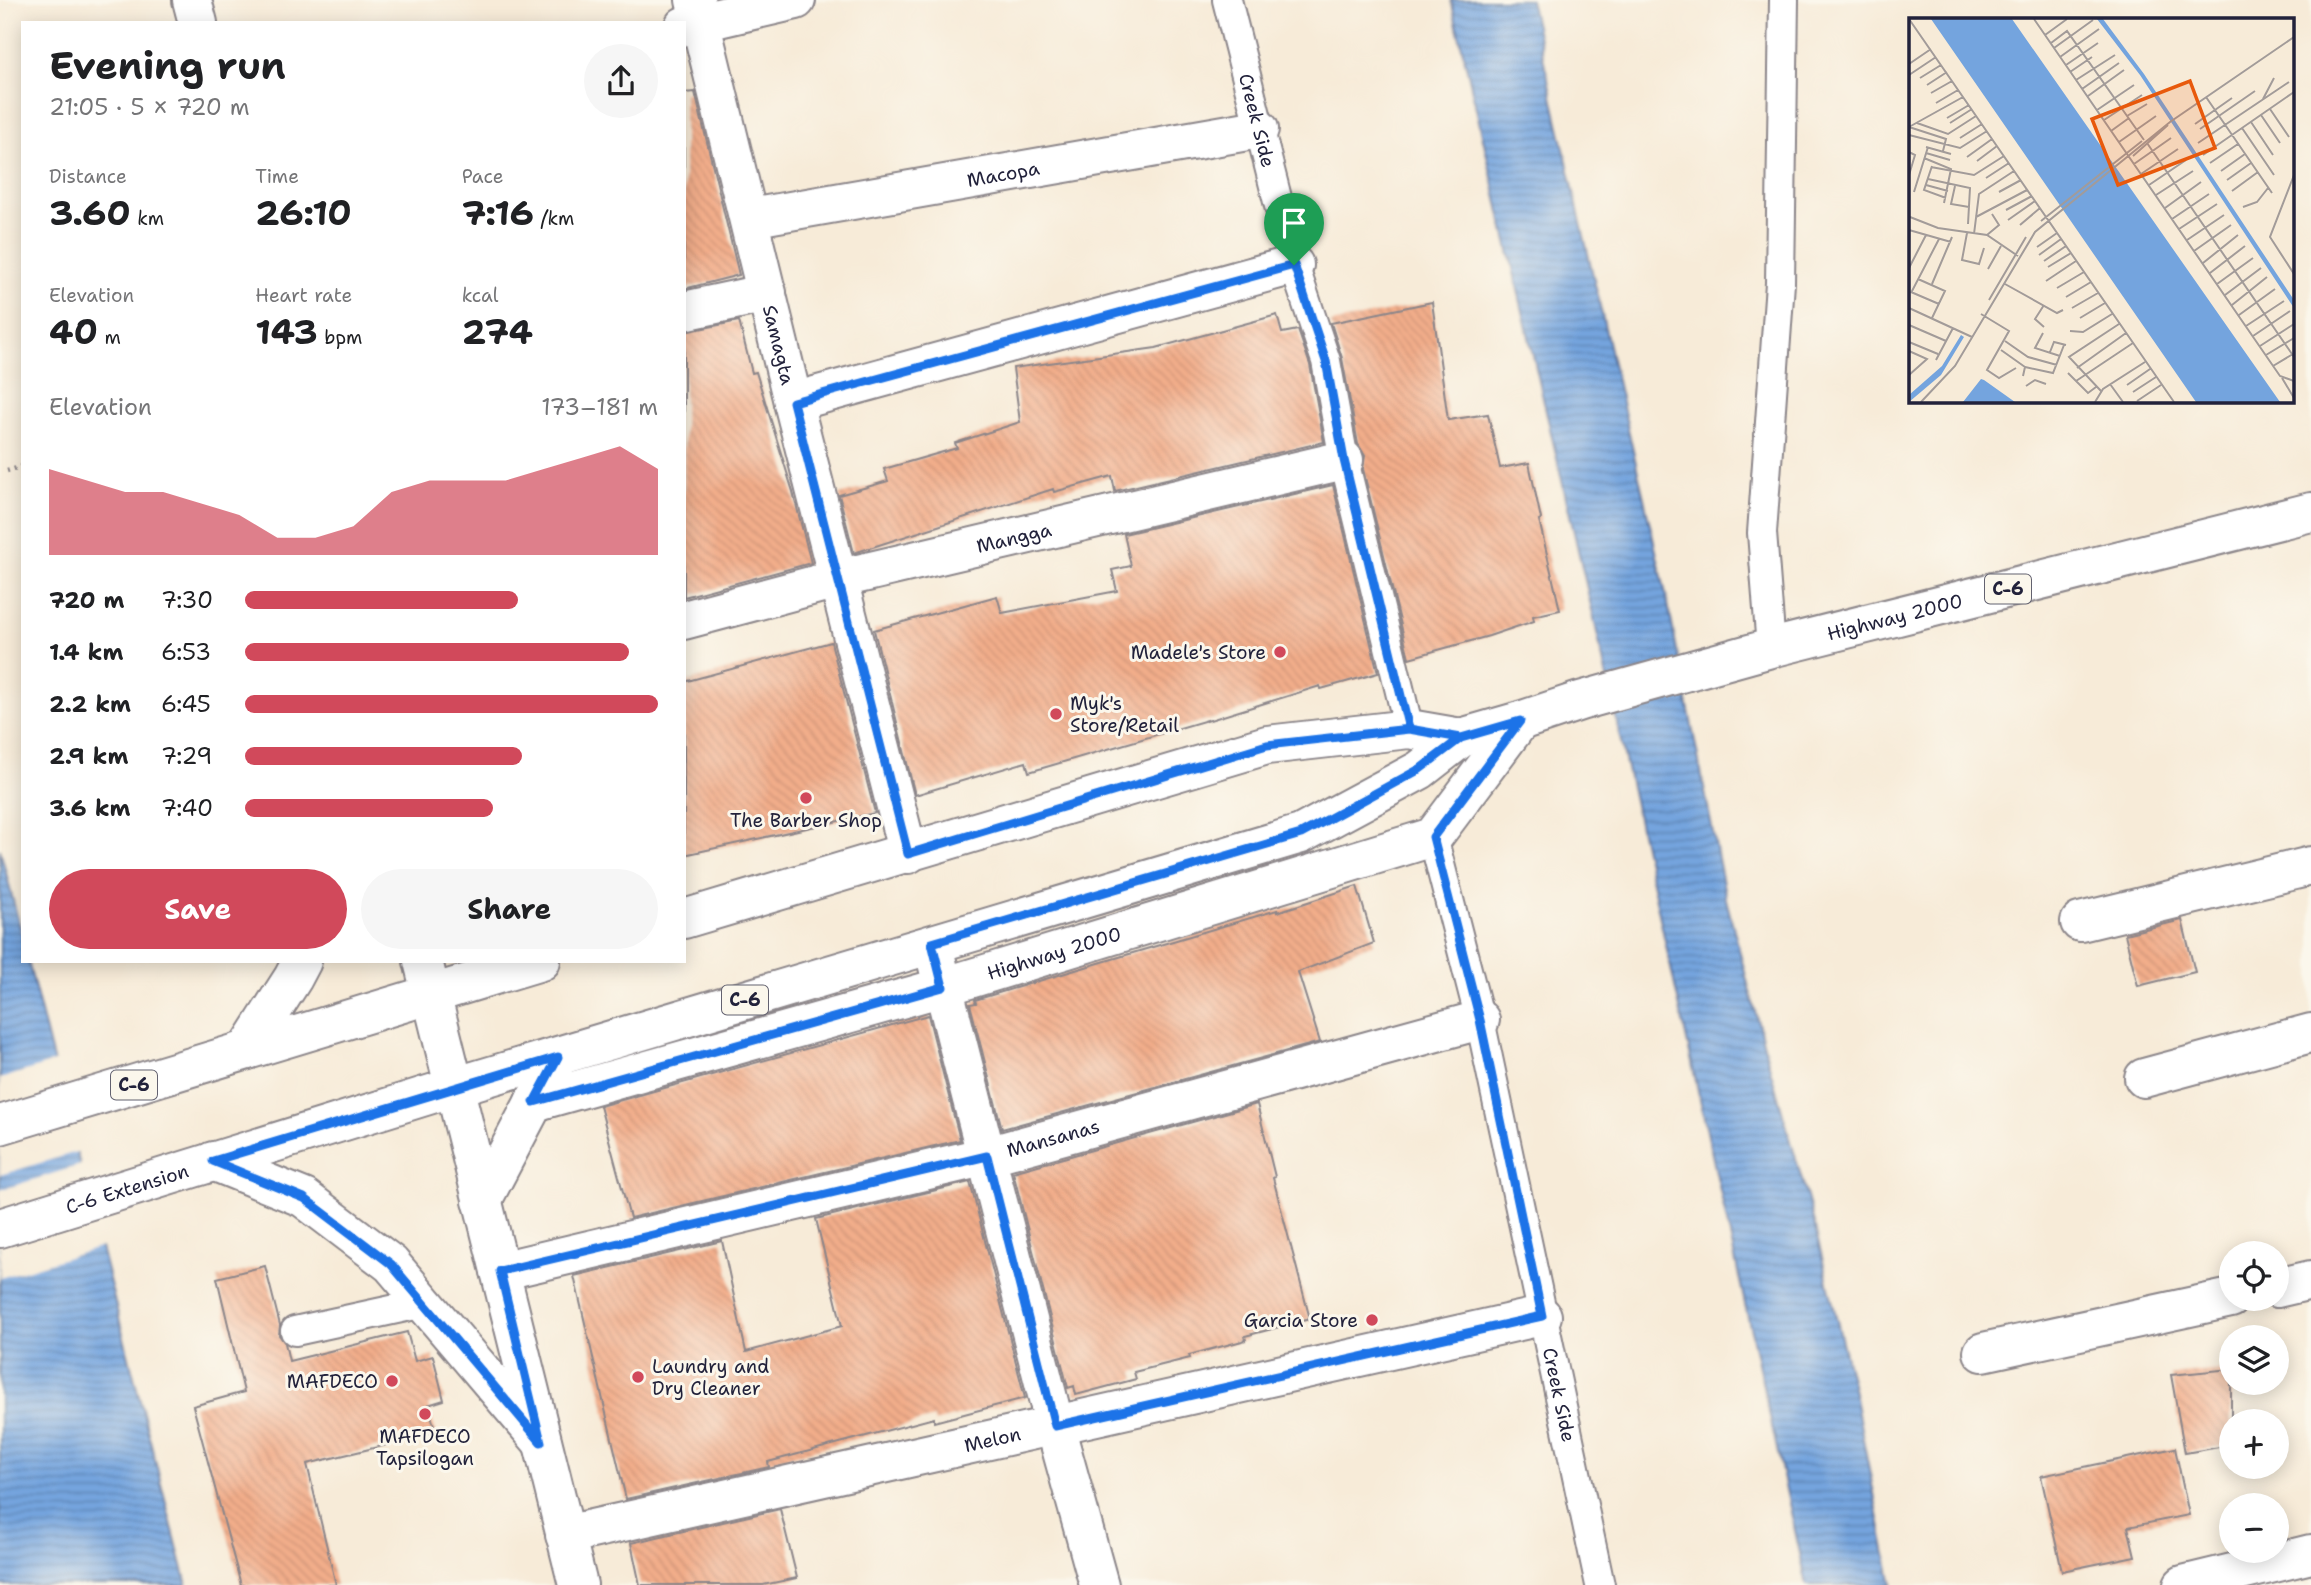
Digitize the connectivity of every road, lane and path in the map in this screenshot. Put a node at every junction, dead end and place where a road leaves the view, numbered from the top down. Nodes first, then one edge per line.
1 (192, 0) edge
2 (796, 0) edge
3 (1227, 0) edge
4 (1784, 0) edge
5 (693, 16) edge
6 (197, 21) edge
7 (1259, 129) junction
8 (750, 218) junction
9 (1294, 265) junction
10 (767, 293) junction
11 (686, 311) edge
12 (793, 402) junction
13 (1344, 460) junction
14 (21, 467) edge
15 (7, 471) dead end
16 (2311, 512) edge
17 (837, 579) junction
18 (686, 619) edge
19 (1771, 648) junction
20 (1520, 721) junction
21 (1409, 729) junction
22 (1461, 738) junction
23 (1433, 837) junction
24 (908, 854) junction
25 (2311, 866) edge
26 (686, 918) edge
27 (2080, 922) dead end
28 (932, 943) junction
29 (301, 963) edge
30 (527, 963) edge
31 (427, 977) edge
32 (943, 987) junction
33 (1480, 1020) junction
34 (2311, 1033) edge
35 (234, 1054) junction
36 (558, 1057) junction
37 (2144, 1078) dead end
38 (454, 1087) junction
39 (534, 1102) junction
40 (0, 1125) edge
41 (987, 1156) junction
42 (213, 1161) junction
43 (482, 1201) junction
44 (0, 1228) edge
45 (500, 1271) junction
46 (2311, 1280) edge
47 (2289, 1285) edge
48 (2219, 1301) edge
49 (424, 1303) junction
50 (1542, 1316) junction
51 (295, 1331) dead end
52 (1983, 1352) dead end
53 (1055, 1426) junction
54 (541, 1442) junction
55 (565, 1535) junction
56 (2311, 1554) edge
57 (578, 1585) edge
58 (1099, 1585) edge
59 (1600, 1585) edge
60 (2183, 1585) edge

1 - 6 street
2 - 5 street
3 - 7 lane, Creek Side
4 - 19 lane
5 - 8 street, Samagta
7 - 8 street, Macopa
7 - 9 lane, Creek Side
8 - 10 street, Samagta
9 - 12 street
9 - 13 lane, Creek Side
10 - 11 street
10 - 12 street, Samagta
12 - 17 street, Samagta
13 - 17 street, Mangga
13 - 21 lane, Creek Side
14 - 15 path
16 - 19 street, Highway 2000 / C-6
17 - 18 street, Mangga
17 - 24 street, Samagta
19 - 20 street, Highway 2000 / C-6
20 - 22 street, Highway 2000 / C-6
20 - 23 street
21 - 22 street, Highway 2000 / C-6
21 - 24 street, Highway 2000 / C-6
22 - 28 street, Highway 2000 / C-6
23 - 32 street, Highway 2000
23 - 33 lane, Creek Side
24 - 26 street, Highway 2000 / C-6
25 - 27 street
28 - 32 street
28 - 36 street, Highway 2000 / C-6
29 - 35 street
30 - 31 street, C-6
31 - 35 street, C-6
31 - 38 street
32 - 39 street, Highway 2000
32 - 41 street
33 - 41 street, Mansanas
33 - 50 lane, Creek Side
34 - 37 street
35 - 40 street, C-6
36 - 38 street, Highway 2000 / C-6
36 - 39 street
38 - 42 street, C-6 Extension / C-6
38 - 43 street
39 - 43 street
41 - 45 street, Mansanas
41 - 53 street
42 - 44 street, C-6 Extension / C-6
42 - 49 street
43 - 45 street
45 - 54 street
46 - 47 street
48 - 52 street
49 - 51 lane
49 - 54 street
50 - 53 street, Melon
50 - 59 lane, Creek Side
53 - 55 street, Melon
53 - 58 street
54 - 55 street
55 - 57 street
56 - 60 street

